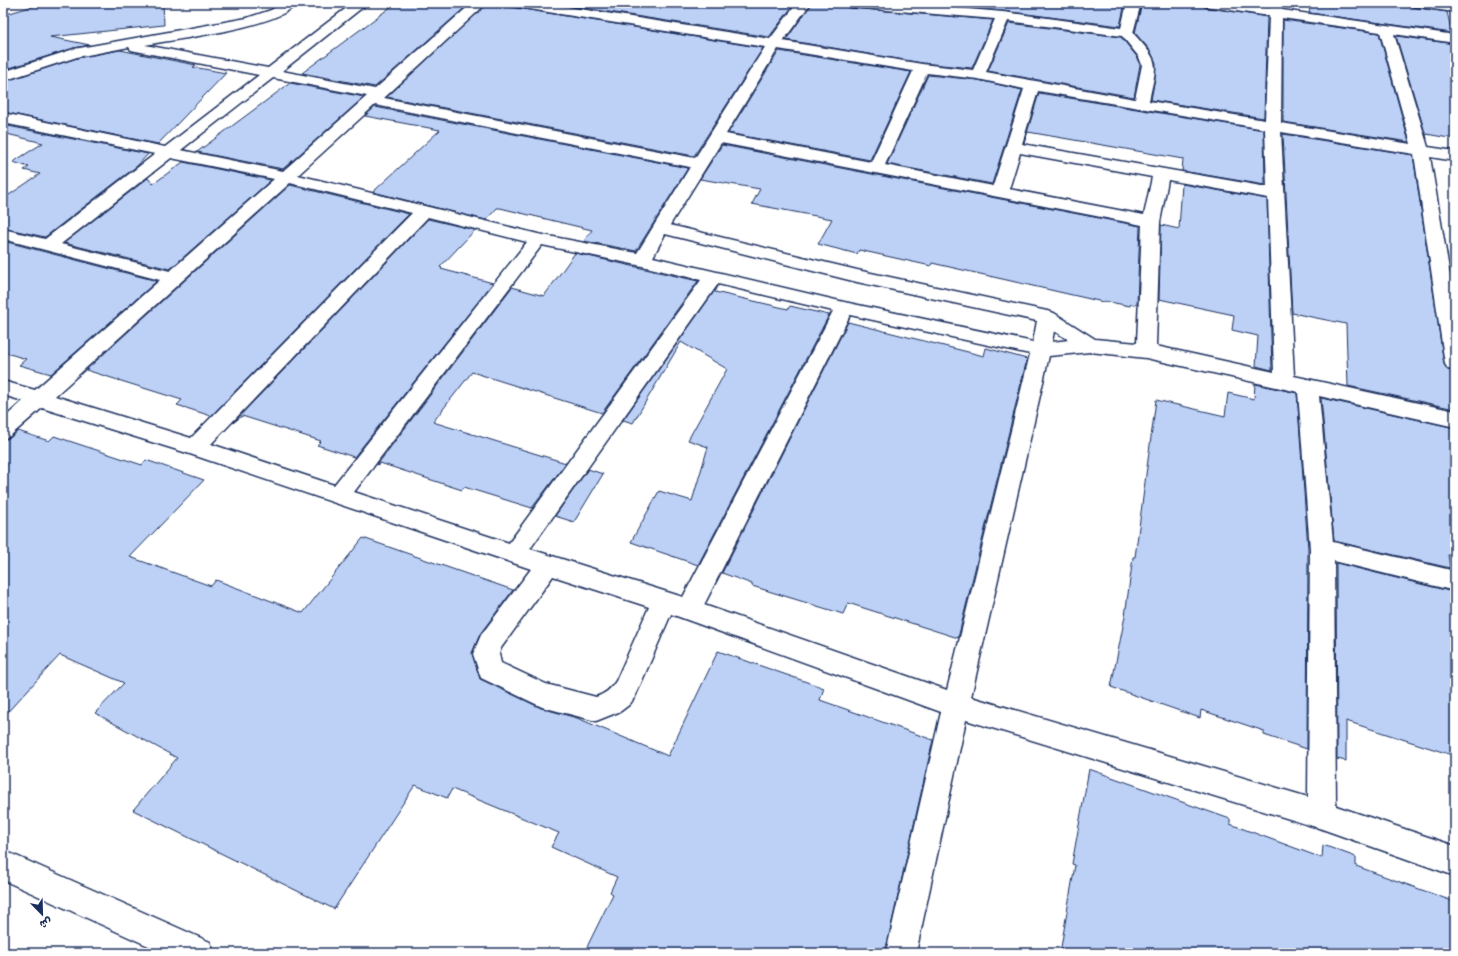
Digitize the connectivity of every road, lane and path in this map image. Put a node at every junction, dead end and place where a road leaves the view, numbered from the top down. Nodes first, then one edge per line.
1 (290, 3) edge
2 (361, 3) edge
3 (480, 3) edge
4 (517, 3) edge
5 (804, 3) edge
6 (851, 3) edge
7 (1134, 3) edge
8 (1210, 3) edge
9 (1418, 3) edge
10 (912, 6) edge
11 (1276, 8) edge
12 (1455, 8) edge
13 (1003, 16) junction
14 (1386, 30) junction
15 (1126, 33) junction
16 (1455, 39) edge
17 (774, 44) junction
18 (125, 45) junction
19 (922, 68) junction
20 (270, 73) junction
21 (978, 76) junction
22 (3, 77) edge
23 (1032, 86) junction
24 (376, 97) junction
25 (1141, 104) junction
26 (3, 118) edge
27 (1273, 125) junction
28 (716, 137) junction
29 (1014, 147) junction
30 (1421, 150) junction
31 (167, 152) junction
32 (1455, 156) edge
33 (699, 164) junction
34 (876, 168) junction
35 (1161, 174) junction
36 (287, 177) junction
37 (1000, 191) junction
38 (1276, 194) junction
39 (424, 211) junction
40 (1151, 222) junction
41 (660, 228) junction
42 (3, 234) edge
43 (538, 239) junction
44 (46, 246) junction
45 (642, 260) junction
46 (713, 277) junction
47 (174, 278) junction
48 (844, 308) junction
49 (1047, 318) junction
50 (1090, 345) junction
51 (1041, 350) junction
52 (1146, 351) junction
53 (1455, 364) edge
54 (1284, 381) junction
55 (1308, 386) junction
56 (3, 388) edge
57 (41, 398) junction
58 (1455, 419) edge
59 (3, 431) edge
60 (195, 446) junction
61 (339, 495) junction
62 (1322, 549) junction
63 (514, 554) junction
64 (548, 564) junction
65 (1455, 581) edge
66 (664, 601) junction
67 (689, 609) junction
68 (956, 704) junction
69 (1322, 815) junction
70 (1455, 861) edge
71 (3, 865) edge
72 (199, 953) edge
73 (901, 953) edge

1 - 18 street
2 - 20 street
3 - 24 street
4 - 17 street
5 - 17 street
6 - 10 street
7 - 15 street
8 - 11 street
9 - 12 street
10 - 13 street
11 - 14 street
11 - 27 street
13 - 15 street
13 - 21 street
14 - 16 street
14 - 30 street
15 - 25 street
17 - 19 street
17 - 28 street
18 - 20 street
18 - 22 street
19 - 21 street
19 - 34 street
20 - 24 street
20 - 31 street
21 - 23 street
23 - 25 street
23 - 29 street
24 - 33 street
24 - 36 street
25 - 27 street
26 - 31 street
27 - 30 street
27 - 38 street
28 - 33 street
28 - 34 street
29 - 35 street
29 - 37 street
30 - 32 street
30 - 53 street
31 - 36 street
31 - 44 street
33 - 41 street
34 - 37 street
35 - 38 street
35 - 40 street
36 - 39 street
36 - 47 street
37 - 40 street
38 - 54 street
39 - 43 street
39 - 60 street
40 - 52 street
41 - 45 street
41 - 49 street
42 - 44 street
43 - 45 street
43 - 61 street
44 - 47 street
45 - 46 street
46 - 48 street
46 - 63 street
47 - 57 street
48 - 51 street
48 - 67 street
49 - 50 street
49 - 51 street
50 - 51 street
50 - 52 street
51 - 68 street
52 - 54 street
54 - 55 street
55 - 58 street
55 - 62 street
56 - 57 street
57 - 59 street
57 - 60 street
60 - 61 street
61 - 63 street
62 - 65 street
62 - 69 street
63 - 64 street
64 - 66 street
64 - 66 street
66 - 67 street
67 - 68 street
68 - 69 street
68 - 73 street
69 - 70 street
71 - 72 street

